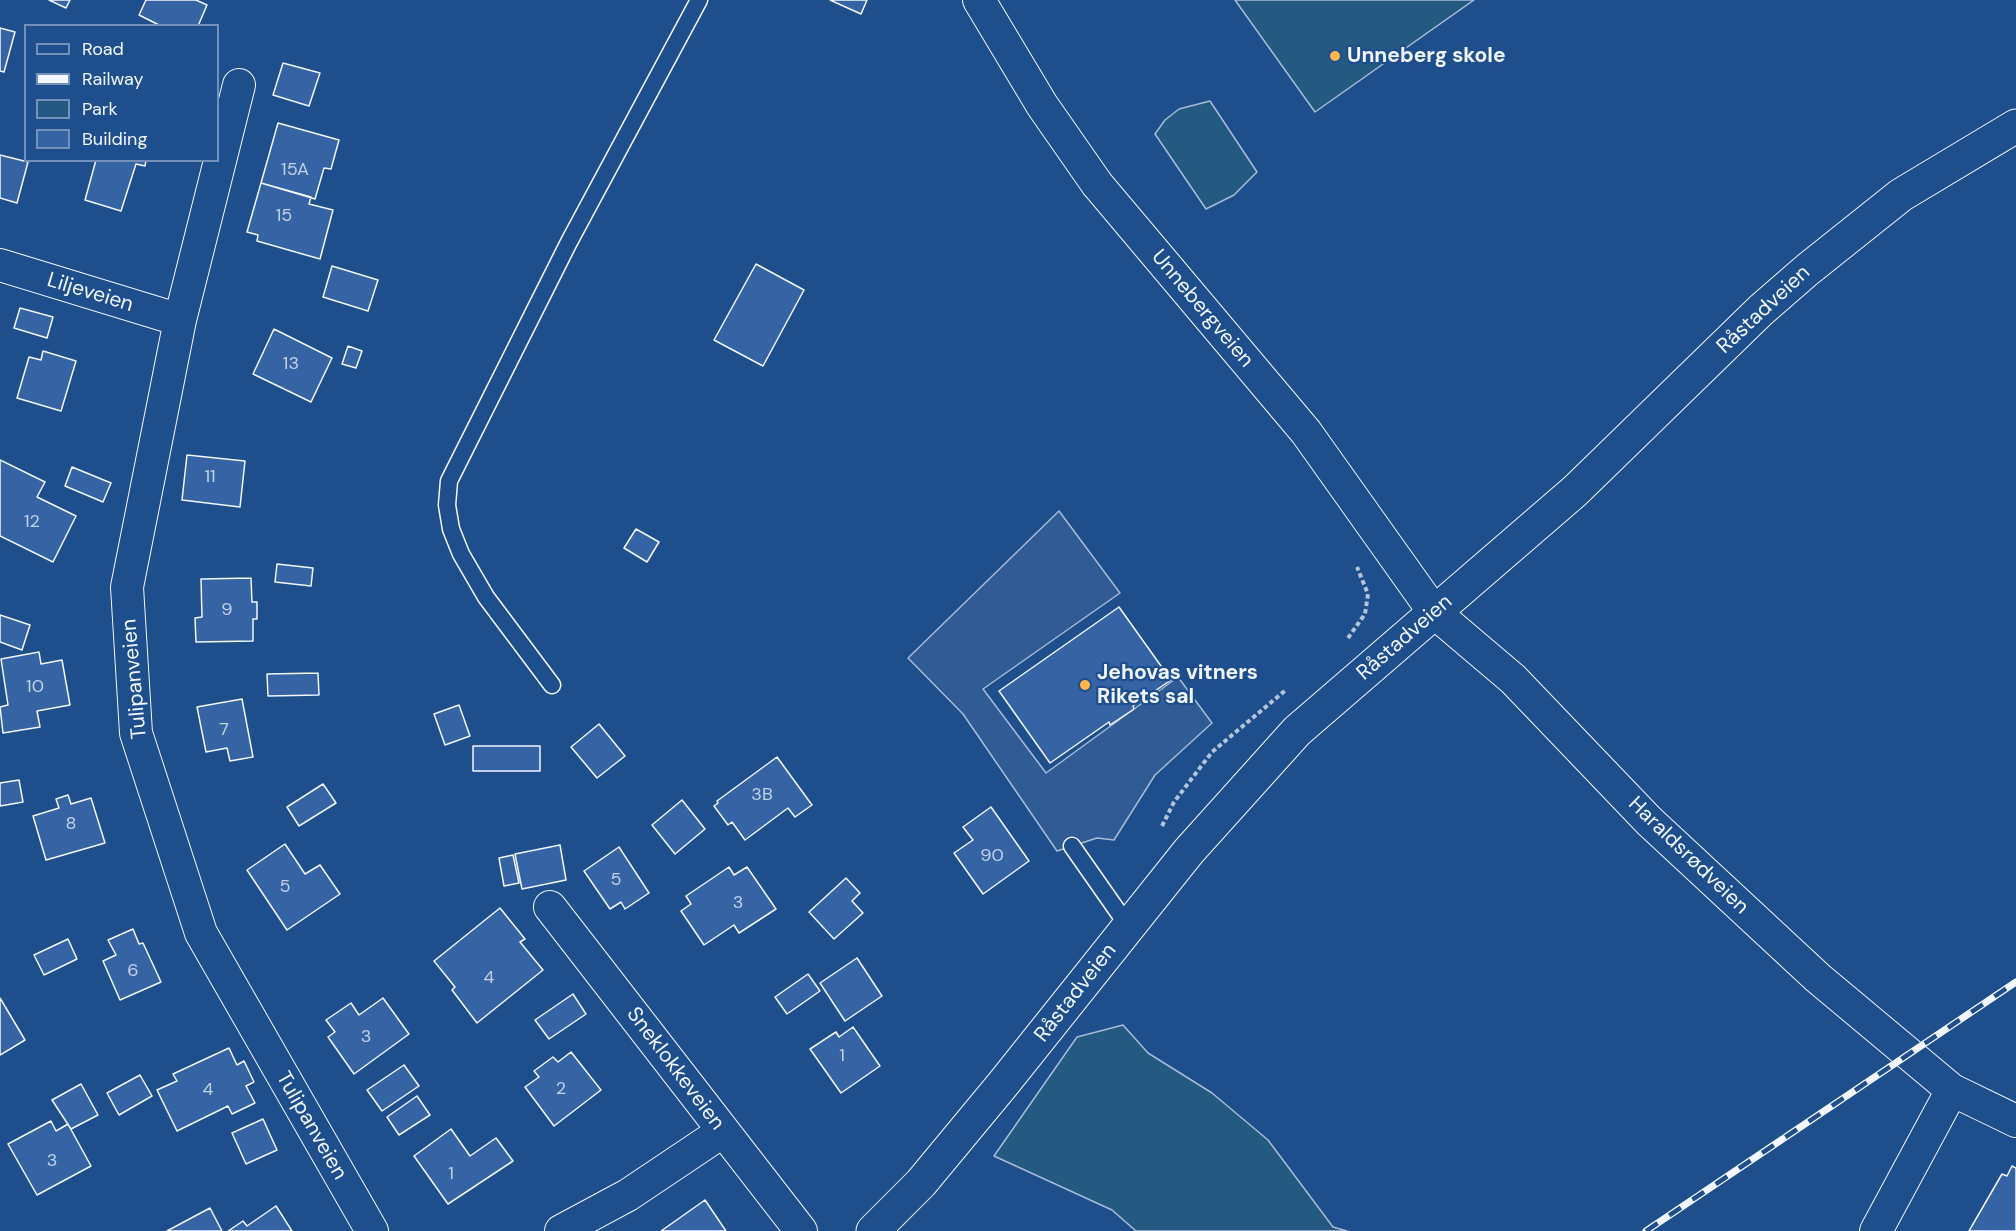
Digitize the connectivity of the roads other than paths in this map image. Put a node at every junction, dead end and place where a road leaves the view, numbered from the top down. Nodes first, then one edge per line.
1 (699, 0) edge
2 (979, 0) edge
3 (239, 85) dead end
4 (2016, 126) edge
5 (0, 265) edge
6 (180, 320) junction
7 (1434, 612) junction
8 (552, 686) dead end
9 (1072, 846) dead end
10 (550, 907) dead end
11 (1128, 926) junction
12 (1952, 1090) junction
13 (2016, 1121) edge
14 (723, 1132) junction
15 (372, 1231) edge
16 (561, 1231) edge
17 (801, 1231) edge
18 (873, 1231) edge
19 (1876, 1231) edge

1 - 8 lane
2 - 7 street, Unnebergveien
3 - 6 street, Tulipanveien
4 - 7 main road, Råstadveien
5 - 6 street, Liljeveien
6 - 15 street, Tulipanveien
7 - 11 main road, Råstadveien
7 - 12 street, Haraldsrødveien
9 - 11 lane
10 - 14 street, Sneklokkeveien
11 - 18 main road, Råstadveien
12 - 13 street, Haraldsrødveien
12 - 19 street
14 - 16 street
14 - 17 street, Sneklokkeveien

